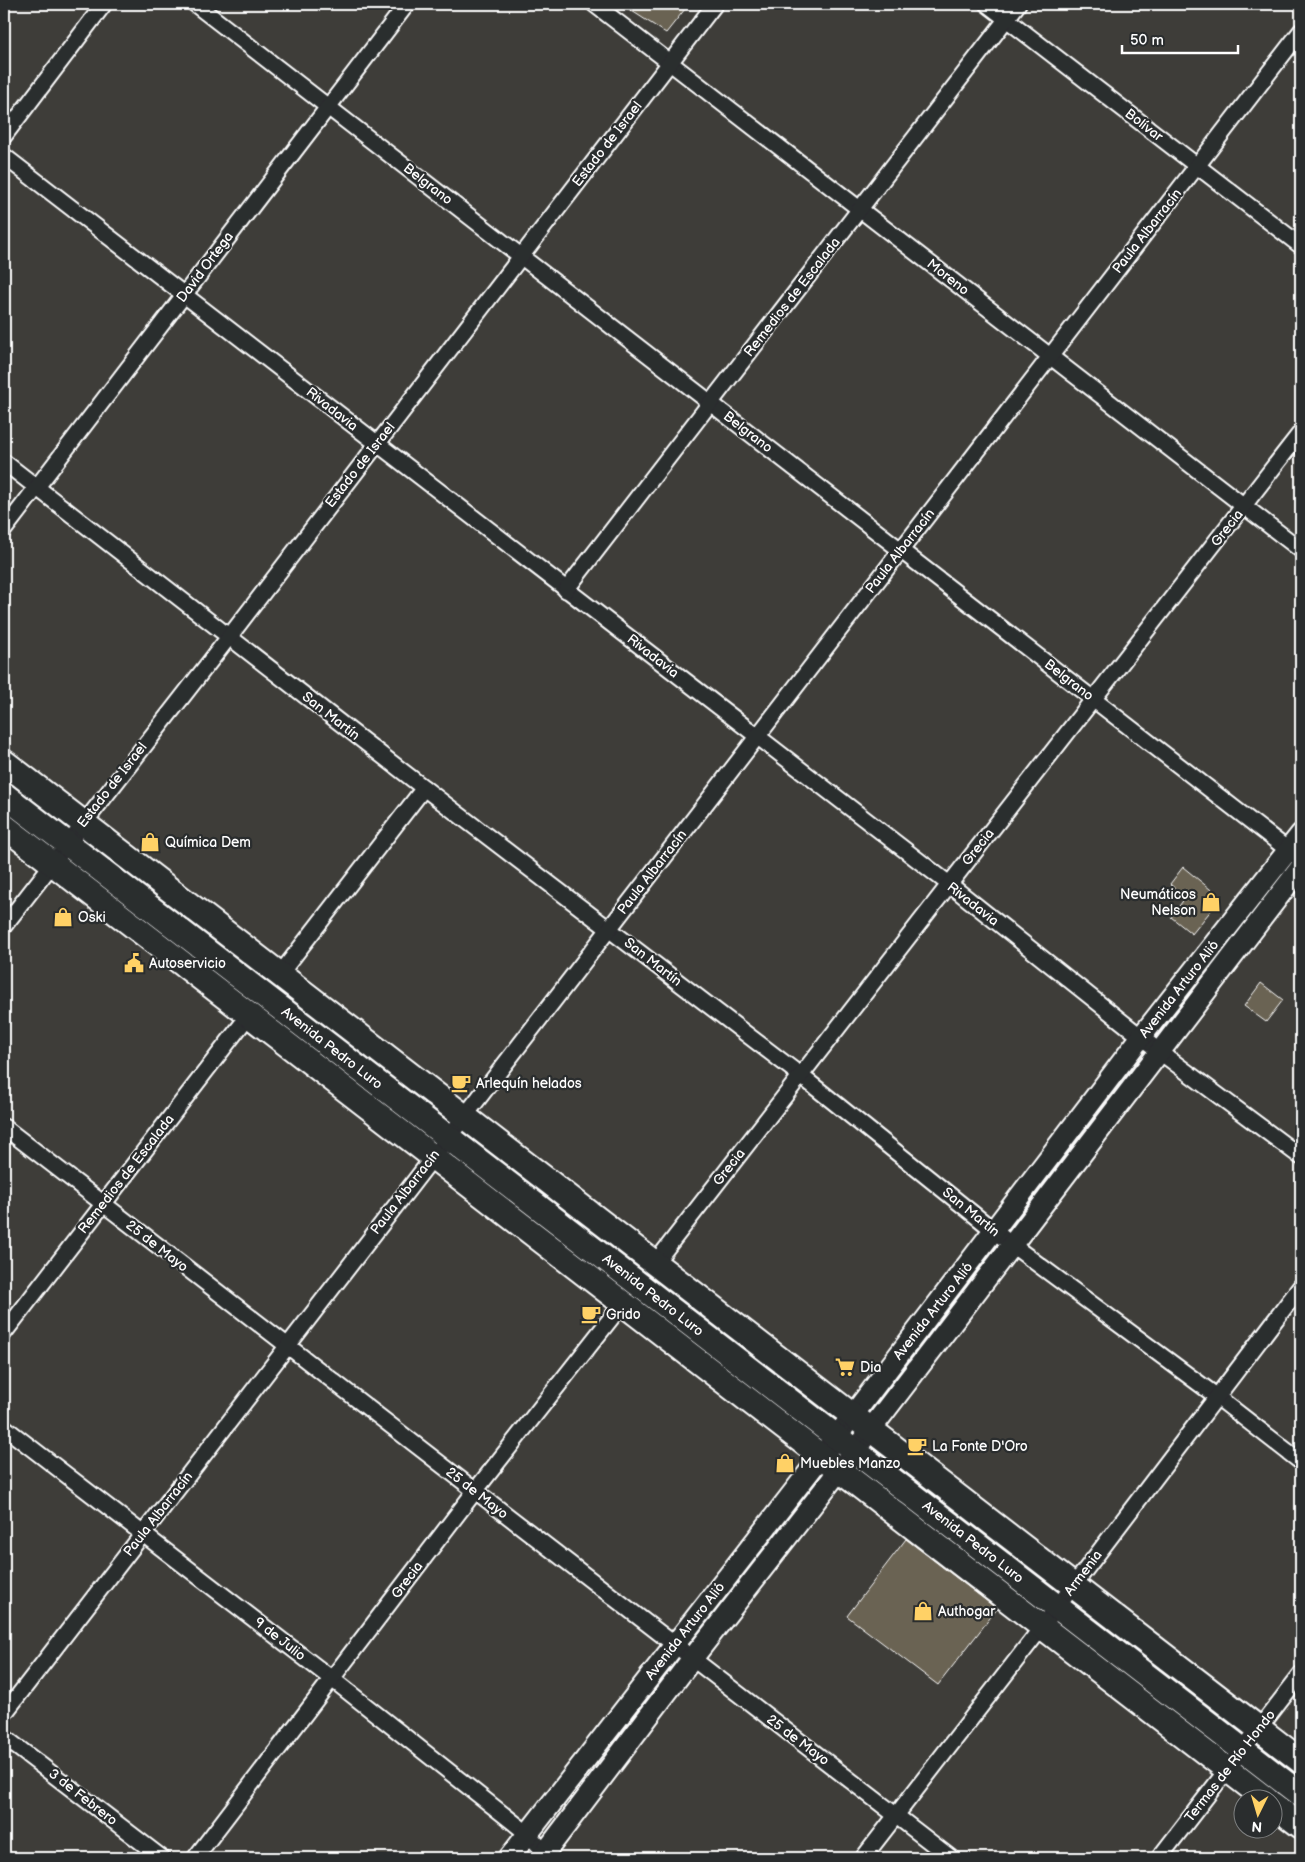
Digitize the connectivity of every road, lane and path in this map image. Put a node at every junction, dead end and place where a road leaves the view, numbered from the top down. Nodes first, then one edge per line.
1 (104, 4) edge
2 (195, 4) edge
3 (407, 4) edge
4 (594, 4) edge
5 (715, 4) edge
6 (988, 4) edge
7 (1018, 4) edge
8 (1007, 19) junction
9 (1301, 31) edge
10 (670, 63) junction
11 (328, 107) junction
12 (4, 136) edge
13 (4, 156) edge
14 (1197, 166) junction
15 (860, 209) junction
16 (1301, 246) edge
17 (521, 256) junction
18 (184, 295) junction
19 (1050, 356) junction
20 (710, 403) junction
21 (1301, 432) edge
22 (377, 444) junction
23 (4, 462) edge
24 (37, 487) junction
25 (1244, 505) junction
26 (4, 530) edge
27 (900, 550) junction
28 (1301, 550) edge
29 (566, 590) junction
30 (228, 637) junction
31 (1093, 699) junction
32 (756, 736) junction
33 (4, 762) edge
34 (424, 788) junction
35 (4, 795) edge
36 (83, 823) junction
37 (4, 826) edge
38 (1301, 834) edge
39 (67, 844) junction
40 (1295, 856) edge
41 (52, 863) junction
42 (1301, 867) edge
43 (949, 884) junction
44 (4, 926) edge
45 (609, 928) junction
46 (280, 974) junction
47 (249, 1015) junction
48 (1141, 1036) junction
49 (1160, 1052) junction
50 (800, 1075) junction
51 (464, 1116) junction
52 (4, 1127) edge
53 (448, 1137) junction
54 (432, 1156) junction
55 (1301, 1157) edge
56 (103, 1204) junction
57 (994, 1231) junction
58 (1012, 1245) junction
59 (655, 1263) junction
60 (1301, 1286) edge
61 (623, 1303) junction
62 (4, 1333) edge
63 (287, 1346) junction
64 (1216, 1396) junction
65 (862, 1422) junction
66 (4, 1427) edge
67 (846, 1443) junction
68 (1301, 1462) edge
69 (830, 1463) junction
70 (475, 1491) junction
71 (142, 1534) junction
72 (1074, 1586) junction
73 (1058, 1607) junction
74 (1042, 1627) junction
75 (674, 1645) junction
76 (692, 1659) junction
77 (1301, 1674) edge
78 (332, 1679) junction
79 (4, 1714) edge
80 (1259, 1729) junction
81 (4, 1737) edge
82 (1243, 1750) junction
83 (1301, 1761) edge
84 (1228, 1770) junction
85 (1254, 1790) edge
86 (1301, 1795) edge
87 (1282, 1812) edge
88 (896, 1816) junction
89 (1301, 1826) edge
90 (528, 1834) junction
91 (545, 1857) edge
92 (162, 1858) edge
93 (195, 1858) edge
94 (509, 1858) edge
95 (863, 1858) edge
96 (951, 1858) edge
97 (1159, 1858) edge

1 - 12 street
2 - 11 street, Belgrano
3 - 11 street, David Ortega
4 - 10 street, Moreno
5 - 10 street, Estado de Israel
6 - 8 street, Bolívar
7 - 8 street, Remedios de Escalada
8 - 14 street, Bolívar
8 - 15 street, Remedios de Escalada
9 - 14 street, Paula Albarracín
10 - 15 street, Moreno
10 - 17 street, Estado de Israel
11 - 17 street, Belgrano
11 - 18 street, David Ortega
13 - 18 street, Rivadavia
14 - 16 street, Bolívar
14 - 19 street, Paula Albarracín
15 - 19 street, Moreno
15 - 20 street, Remedios de Escalada
17 - 20 street, Belgrano
17 - 22 street, Estado de Israel
18 - 22 street, Rivadavia
18 - 24 street, David Ortega
19 - 25 street, Moreno
19 - 27 street, Paula Albarracín
20 - 27 street, Belgrano
20 - 29 street, Remedios de Escalada
21 - 25 street, Grecia
22 - 29 street, Rivadavia
22 - 30 street, Estado de Israel
23 - 24 street, San Martín
24 - 26 street, David Ortega
24 - 30 street, San Martín
25 - 28 street, Moreno
25 - 31 street, Grecia
27 - 31 street, Belgrano
27 - 32 street, Paula Albarracín
29 - 32 street, Rivadavia
30 - 34 street, San Martín
30 - 36 street, Estado de Israel
31 - 40 street, Belgrano
31 - 43 street, Grecia
32 - 43 street, Rivadavia
32 - 45 street, Paula Albarracín
33 - 36 highway, Avenida Pedro Luro
34 - 45 street, San Martín
34 - 46 street
35 - 39 highway, Avenida Pedro Luro
36 - 39 street, Estado de Israel
36 - 46 highway, Avenida Pedro Luro
37 - 41 highway, Avenida Pedro Luro
38 - 40 main road, Avenida Arturo Alió
39 - 41 street, Estado de Israel
39 - 53 highway, Avenida Pedro Luro
40 - 48 main road, Avenida Arturo Alió
41 - 44 street, Estado de Israel
41 - 47 highway, Avenida Pedro Luro
42 - 49 main road, Avenida Arturo Alió
43 - 48 street, Rivadavia
43 - 50 street, Grecia
45 - 50 street, San Martín
45 - 51 street, Paula Albarracín
46 - 51 highway, Avenida Pedro Luro
47 - 54 highway, Avenida Pedro Luro
47 - 56 street, Remedios de Escalada
48 - 49 street, Rivadavia
48 - 57 main road, Avenida Arturo Alió
49 - 55 street, Rivadavia
49 - 58 main road, Avenida Arturo Alió
50 - 57 street, San Martín
50 - 59 street, Grecia
51 - 53 street, Paula Albarracín
51 - 59 highway, Avenida Pedro Luro
52 - 56 street, 25 de Mayo
53 - 54 street, Paula Albarracín
53 - 67 highway, Avenida Pedro Luro
54 - 61 highway, Avenida Pedro Luro
54 - 63 street, Paula Albarracín
56 - 62 street, Remedios de Escalada
56 - 63 street, 25 de Mayo
57 - 58 street, San Martín
57 - 65 main road, Avenida Arturo Alió
58 - 64 street, San Martín
58 - 65 main road, Avenida Arturo Alió
59 - 65 highway, Avenida Pedro Luro
60 - 64 street, Armenia
61 - 69 highway, Avenida Pedro Luro
61 - 70 street, Grecia
63 - 70 street, 25 de Mayo
63 - 71 street, Paula Albarracín
64 - 68 street, San Martín
64 - 72 street, Armenia
65 - 67 main road, Avenida Arturo Alió
65 - 72 highway, Avenida Pedro Luro
66 - 71 street, 9 de Julio
67 - 69 main road, Avenida Arturo Alió
67 - 73 highway, Avenida Pedro Luro
69 - 74 highway, Avenida Pedro Luro
69 - 75 main road, Avenida Arturo Alió
69 - 76 main road, Avenida Arturo Alió
70 - 75 street, 25 de Mayo
70 - 78 street, Grecia
71 - 78 street, 9 de Julio
71 - 79 street, Paula Albarracín
72 - 73 street, Armenia
72 - 80 highway, Avenida Pedro Luro
73 - 74 street, Armenia
73 - 82 highway, Avenida Pedro Luro
74 - 84 highway, Avenida Pedro Luro
74 - 88 street, Armenia
75 - 76 street, 25 de Mayo
75 - 90 main road, Avenida Arturo Alió
76 - 88 street, 25 de Mayo
76 - 91 main road, Avenida Arturo Alió
77 - 80 street, Termas de Río Hondo
78 - 90 street, 9 de Julio
78 - 93 street, Grecia
80 - 82 street, Termas de Río Hondo
80 - 83 highway, Avenida Pedro Luro
81 - 92 street, 3 de Febrero
82 - 84 street, Termas de Río Hondo
82 - 86 highway, Avenida Pedro Luro
84 - 85 highway, Avenida Pedro Luro
84 - 97 street, Termas de Río Hondo
87 - 89 highway
88 - 95 street, Armenia
88 - 96 street, 25 de Mayo
90 - 91 street, 9 de Julio
90 - 94 main road, Avenida Arturo Alió

